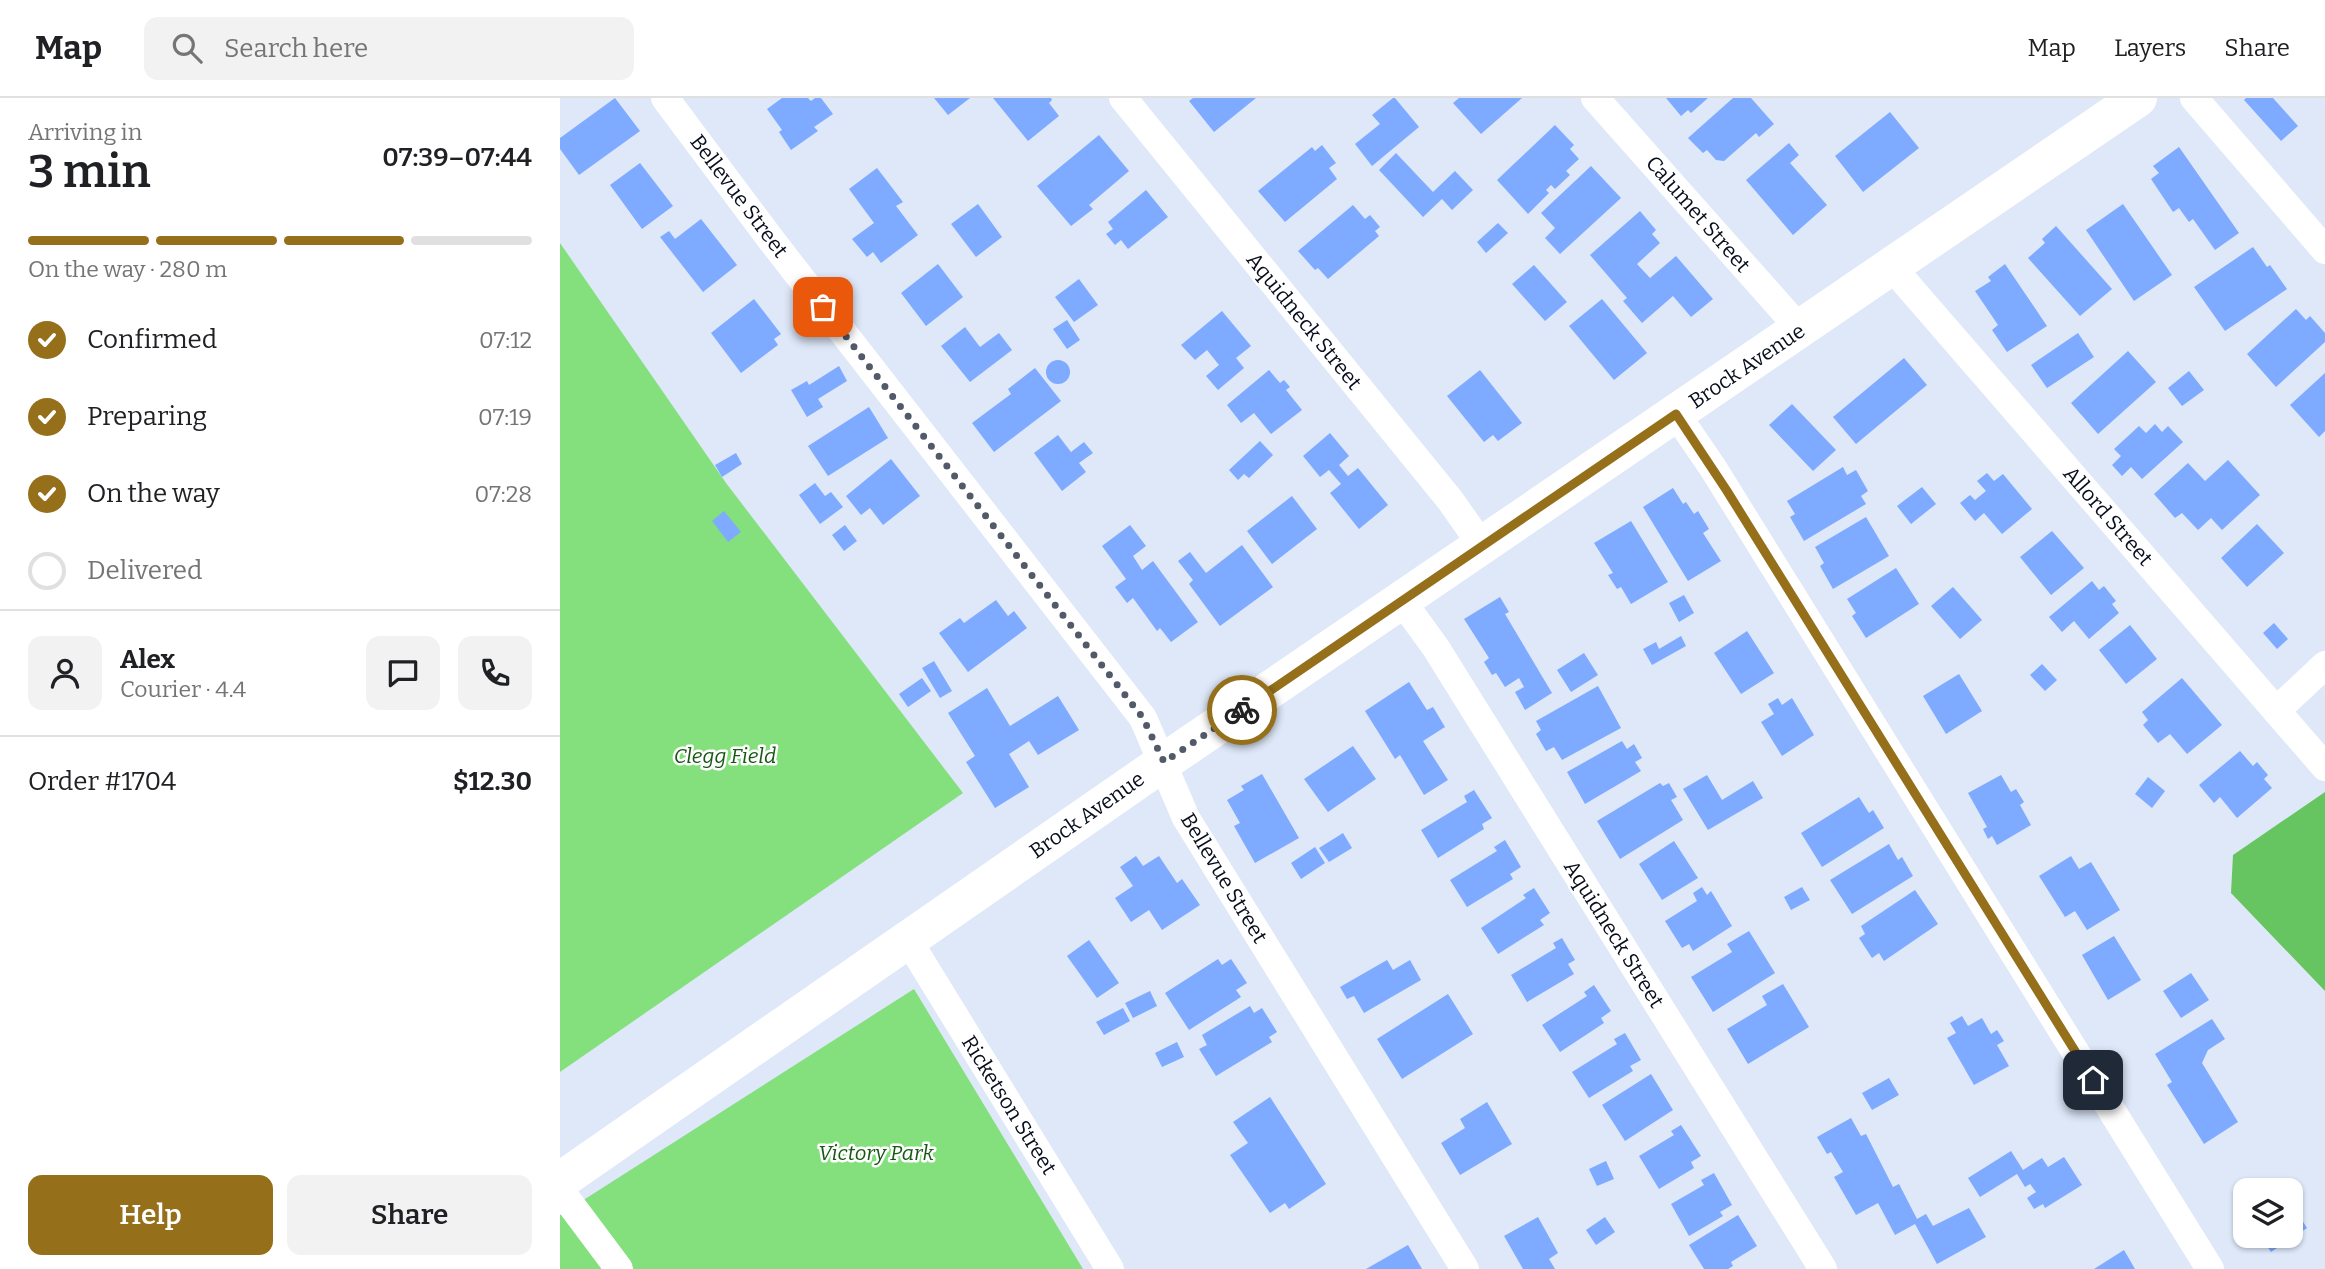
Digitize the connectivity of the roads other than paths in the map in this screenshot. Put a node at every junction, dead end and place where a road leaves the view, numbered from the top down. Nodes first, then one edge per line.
1 (665, 98) edge
2 (1123, 98) edge
3 (1595, 98) edge
4 (2194, 98) edge
5 (2113, 105) edge
6 (2325, 250) edge
7 (1891, 266) junction
8 (1800, 329) junction
9 (1676, 414) junction
10 (1483, 547) junction
11 (1402, 601) junction
12 (2325, 665) edge
13 (2276, 711) junction
14 (1164, 762) junction
15 (2325, 768) edge
16 (908, 940) junction
17 (560, 1181) edge
18 (560, 1190) edge
19 (619, 1269) edge
20 (1110, 1269) edge
21 (1465, 1269) edge
22 (1823, 1269) edge
23 (2210, 1269) edge

1 - 14 street, Bellevue Street
2 - 10 street, Aquidneck Street
3 - 8 street, Calumet Street
4 - 6 street
5 - 7 main road, Brock Avenue
7 - 8 main road, Brock Avenue
7 - 13 street, Allord Street
8 - 9 main road, Brock Avenue
9 - 10 main road, Brock Avenue
9 - 23 street
10 - 11 main road, Brock Avenue
11 - 14 main road, Brock Avenue
11 - 22 street, Aquidneck Street
12 - 13 street
13 - 15 street, Allord Street
14 - 16 main road, Brock Avenue
14 - 21 street, Bellevue Street
16 - 17 main road, Brock Avenue
16 - 20 street, Ricketson Street
18 - 19 street

